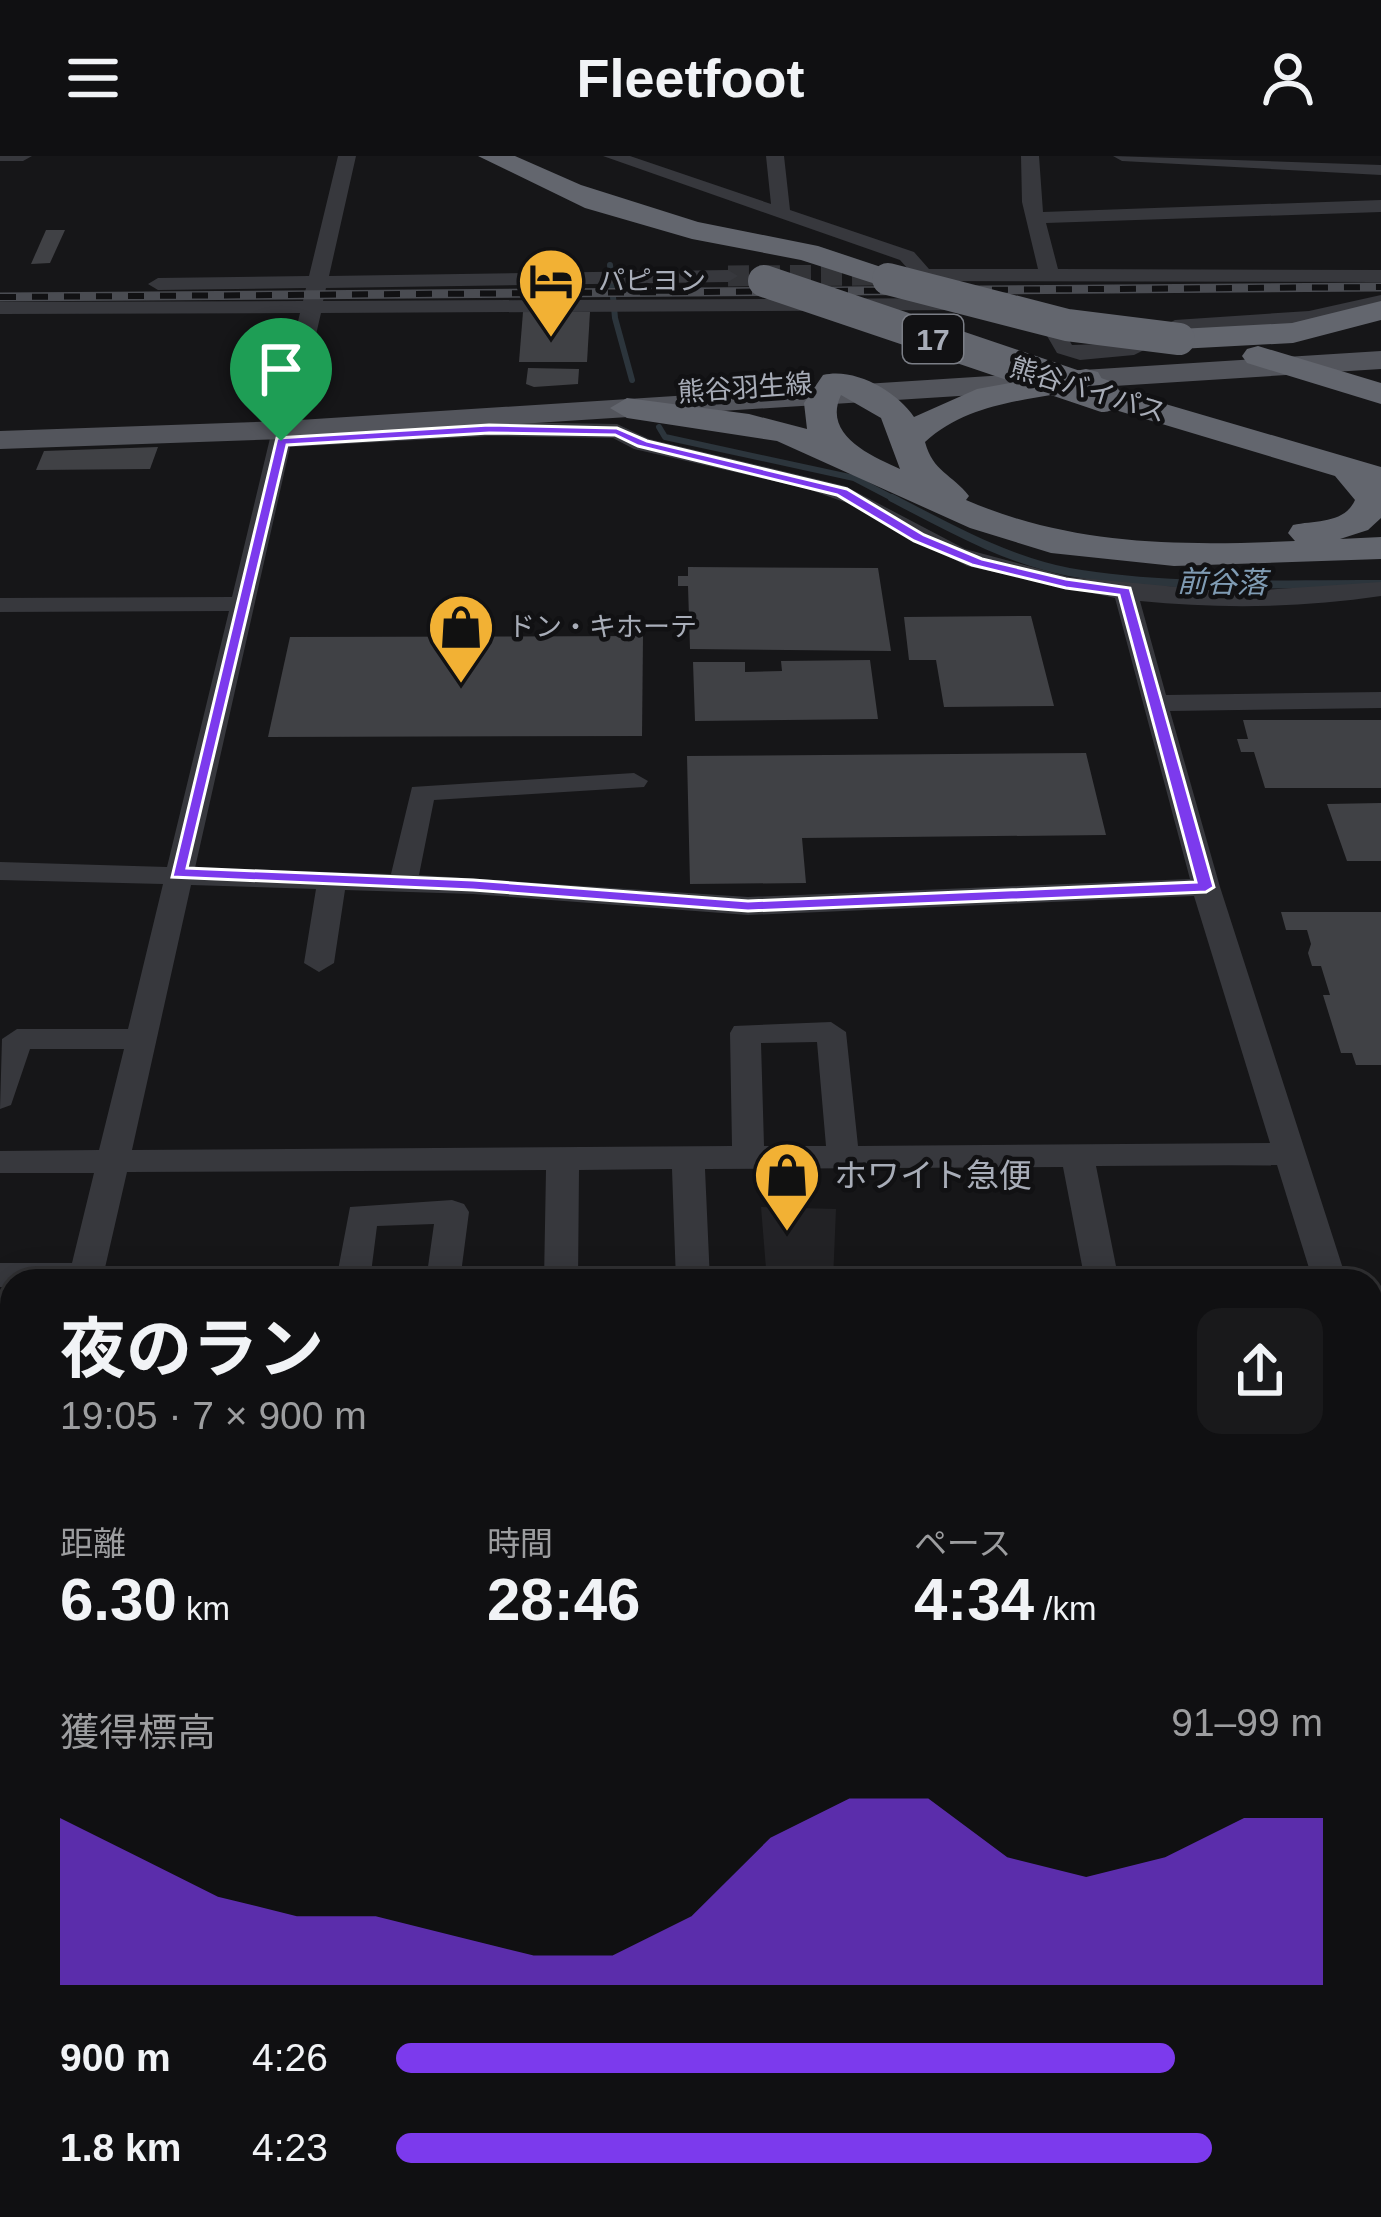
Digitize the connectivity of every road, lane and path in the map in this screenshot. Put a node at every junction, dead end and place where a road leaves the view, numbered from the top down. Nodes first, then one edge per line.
1 (0, 156) edge
2 (23, 156) edge
3 (347, 156) edge
4 (466, 156) edge
5 (492, 156) edge
6 (612, 156) edge
7 (775, 156) edge
8 (1030, 156) edge
9 (1123, 156) edge
10 (1381, 170) edge
11 (564, 189) junction
12 (1381, 206) edge
13 (782, 214) junction
14 (1035, 218) junction
15 (1381, 275) edge
16 (728, 276) tunnel mouth
17 (906, 276) junction
18 (1050, 278) junction
19 (316, 283) junction
20 (136, 284) dead end
21 (1381, 301) edge
22 (311, 306) junction
23 (0, 308) edge
24 (1381, 310) edge
25 (1381, 349) edge
26 (1258, 356) junction
27 (1381, 360) edge
28 (1294, 366) junction
29 (840, 390) junction
30 (1110, 390) junction
31 (1381, 394) edge
32 (627, 408) junction
33 (284, 430) junction
34 (0, 440) edge
35 (904, 442) junction
36 (850, 458) junction
37 (1370, 471) edge
38 (1381, 548) edge
39 (1381, 590) edge
40 (1125, 591) junction
41 (240, 604) junction
42 (0, 605) edge
43 (1381, 700) edge
44 (1155, 703) junction
45 (634, 781) dead end
46 (0, 871) edge
47 (178, 873) junction
48 (332, 880) junction
49 (403, 883) junction
50 (1206, 887) junction
51 (319, 963) dead end
52 (141, 1039) junction
53 (0, 1098) edge
54 (1289, 1154) junction
55 (1077, 1155) junction
56 (843, 1156) junction
57 (688, 1157) junction
58 (748, 1157) junction
59 (562, 1158) junction
60 (113, 1160) junction
61 (0, 1162) edge
62 (88, 1269) edge
63 (355, 1269) edge
64 (445, 1269) edge
65 (561, 1269) edge
66 (693, 1269) edge
67 (1100, 1269) edge
68 (1326, 1269) edge

1 - 2 street
3 - 19 street
4 - 30 highway, 熊谷バイパス / 17, bridge
5 - 11 highway, 熊谷バイパス / 17
6 - 13 street
7 - 13 street
8 - 14 street
9 - 10 street
11 - 17 highway
11 - 30 highway, 熊谷バイパス / 17
12 - 14 street
13 - 17 street
14 - 18 street
15 - 18 street
16 - 19 street
17 - 18 street
17 - 24 highway, bridge
19 - 20 street
19 - 22 street
21 - 22 street
22 - 23 street
22 - 33 street
25 - 26 main road, 熊谷羽生線
26 - 28 highway
26 - 29 main road, 熊谷羽生線
27 - 28 main road, 熊谷羽生線
28 - 30 main road, 熊谷羽生線
28 - 31 highway
29 - 30 main road, 熊谷羽生線
29 - 32 main road, 熊谷羽生線
29 - 33 main road, 熊谷羽生線
29 - 35 highway
29 - 36 highway
30 - 35 highway
30 - 37 highway, 熊谷バイパス / 17
32 - 33 main road, 熊谷羽生線
32 - 36 highway
33 - 34 main road, 熊谷羽生線
33 - 40 street
33 - 41 street
35 - 37 highway
36 - 38 highway
39 - 40 street
40 - 44 street
41 - 42 street
41 - 47 street
43 - 44 street
44 - 50 street
45 - 49 street
46 - 47 street
47 - 48 street
47 - 52 street
48 - 49 street
48 - 51 street
49 - 50 street
50 - 54 street
52 - 53 street
52 - 60 street
54 - 55 street
54 - 68 street
55 - 56 street
55 - 67 street
56 - 58 street
56 - 58 street
57 - 58 street
57 - 59 street
57 - 66 street
59 - 60 street
59 - 65 street
60 - 61 street
60 - 62 street
63 - 64 street

